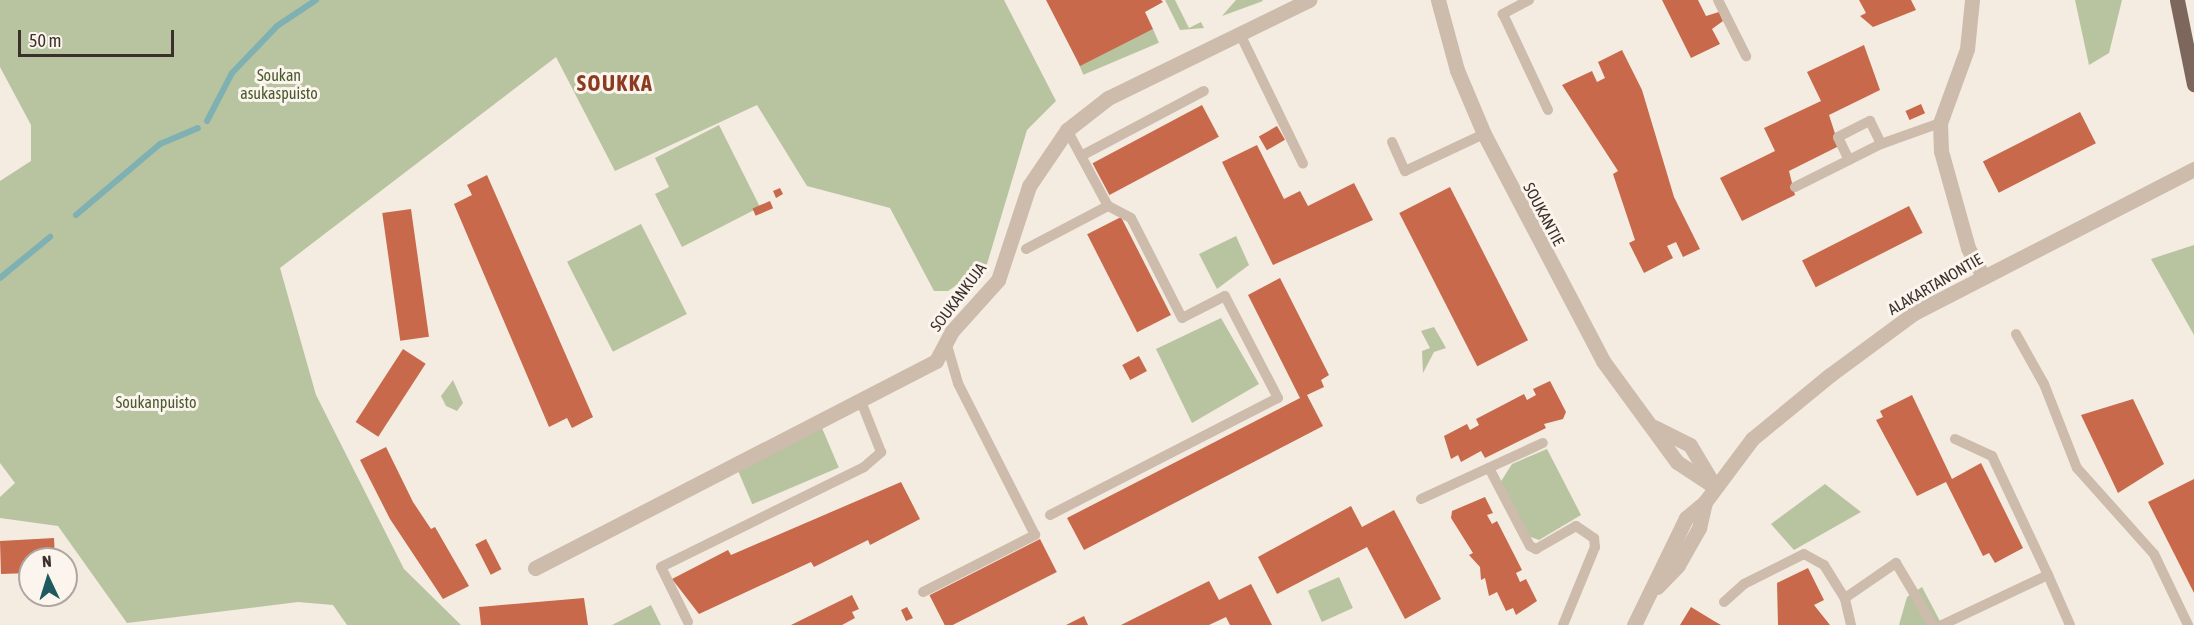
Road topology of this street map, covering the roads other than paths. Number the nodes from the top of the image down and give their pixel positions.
1 (1309, 0) edge
2 (1438, 0) edge
3 (1529, 0) edge
4 (1718, 0) edge
5 (1972, 0) edge
6 (2177, 0) edge
7 (1240, 34) junction
8 (1746, 56) dead end
9 (2194, 84) edge
10 (1204, 91) dead end
11 (1548, 110) dead end
12 (1940, 123) junction
13 (1067, 130) junction
14 (1484, 134) junction
15 (1392, 142) dead end
16 (1881, 144) junction
17 (1081, 156) junction
18 (1849, 160) junction
19 (1303, 164) dead end
20 (2194, 169) edge
21 (1795, 187) dead end
22 (1108, 206) junction
23 (1026, 249) dead end
24 (1983, 276) junction
25 (2016, 334) dead end
26 (946, 342) junction
27 (860, 399) junction
28 (1654, 427) junction
29 (1955, 439) dead end
30 (1544, 443) dead end
31 (1489, 468) junction
32 (1715, 487) junction
33 (1421, 499) dead end
34 (1050, 515) dead end
35 (535, 568) dead end
36 (2048, 575) junction
37 (923, 592) dead end
38 (1845, 598) junction
39 (1724, 603) dead end
40 (687, 622) dead end
41 (1563, 625) edge
42 (1634, 625) edge
43 (1851, 625) edge
44 (1933, 625) edge
45 (1942, 625) edge
46 (2070, 625) edge
47 (2188, 625) edge

1 - 7 street, SOUKANKUJA
2 - 14 street, SOUKANTIE
3 - 11 lane
4 - 8 lane
5 - 12 street
6 - 9 main road
7 - 13 street, SOUKANKUJA
7 - 19 lane
10 - 17 lane
12 - 16 lane
12 - 24 street
13 - 17 lane
13 - 26 street, SOUKANKUJA
14 - 15 lane
14 - 28 street, SOUKANTIE
16 - 18 lane
16 - 18 lane
17 - 22 lane
18 - 21 lane
20 - 24 street, ALAKARTANONTIE
22 - 23 lane
22 - 34 lane
24 - 32 street, ALAKARTANONTIE
25 - 47 lane
26 - 27 street, SOUKANKUJA
26 - 37 lane
27 - 35 street, SOUKANKUJA
27 - 40 lane
28 - 32 street, SOUKANTIE
28 - 32 street, SOUKANTIE
29 - 36 lane
30 - 31 lane
31 - 33 lane
31 - 41 lane
32 - 42 street, ALAKARTANONTIE
36 - 45 lane
36 - 46 lane
38 - 39 lane
38 - 43 lane
38 - 44 lane

